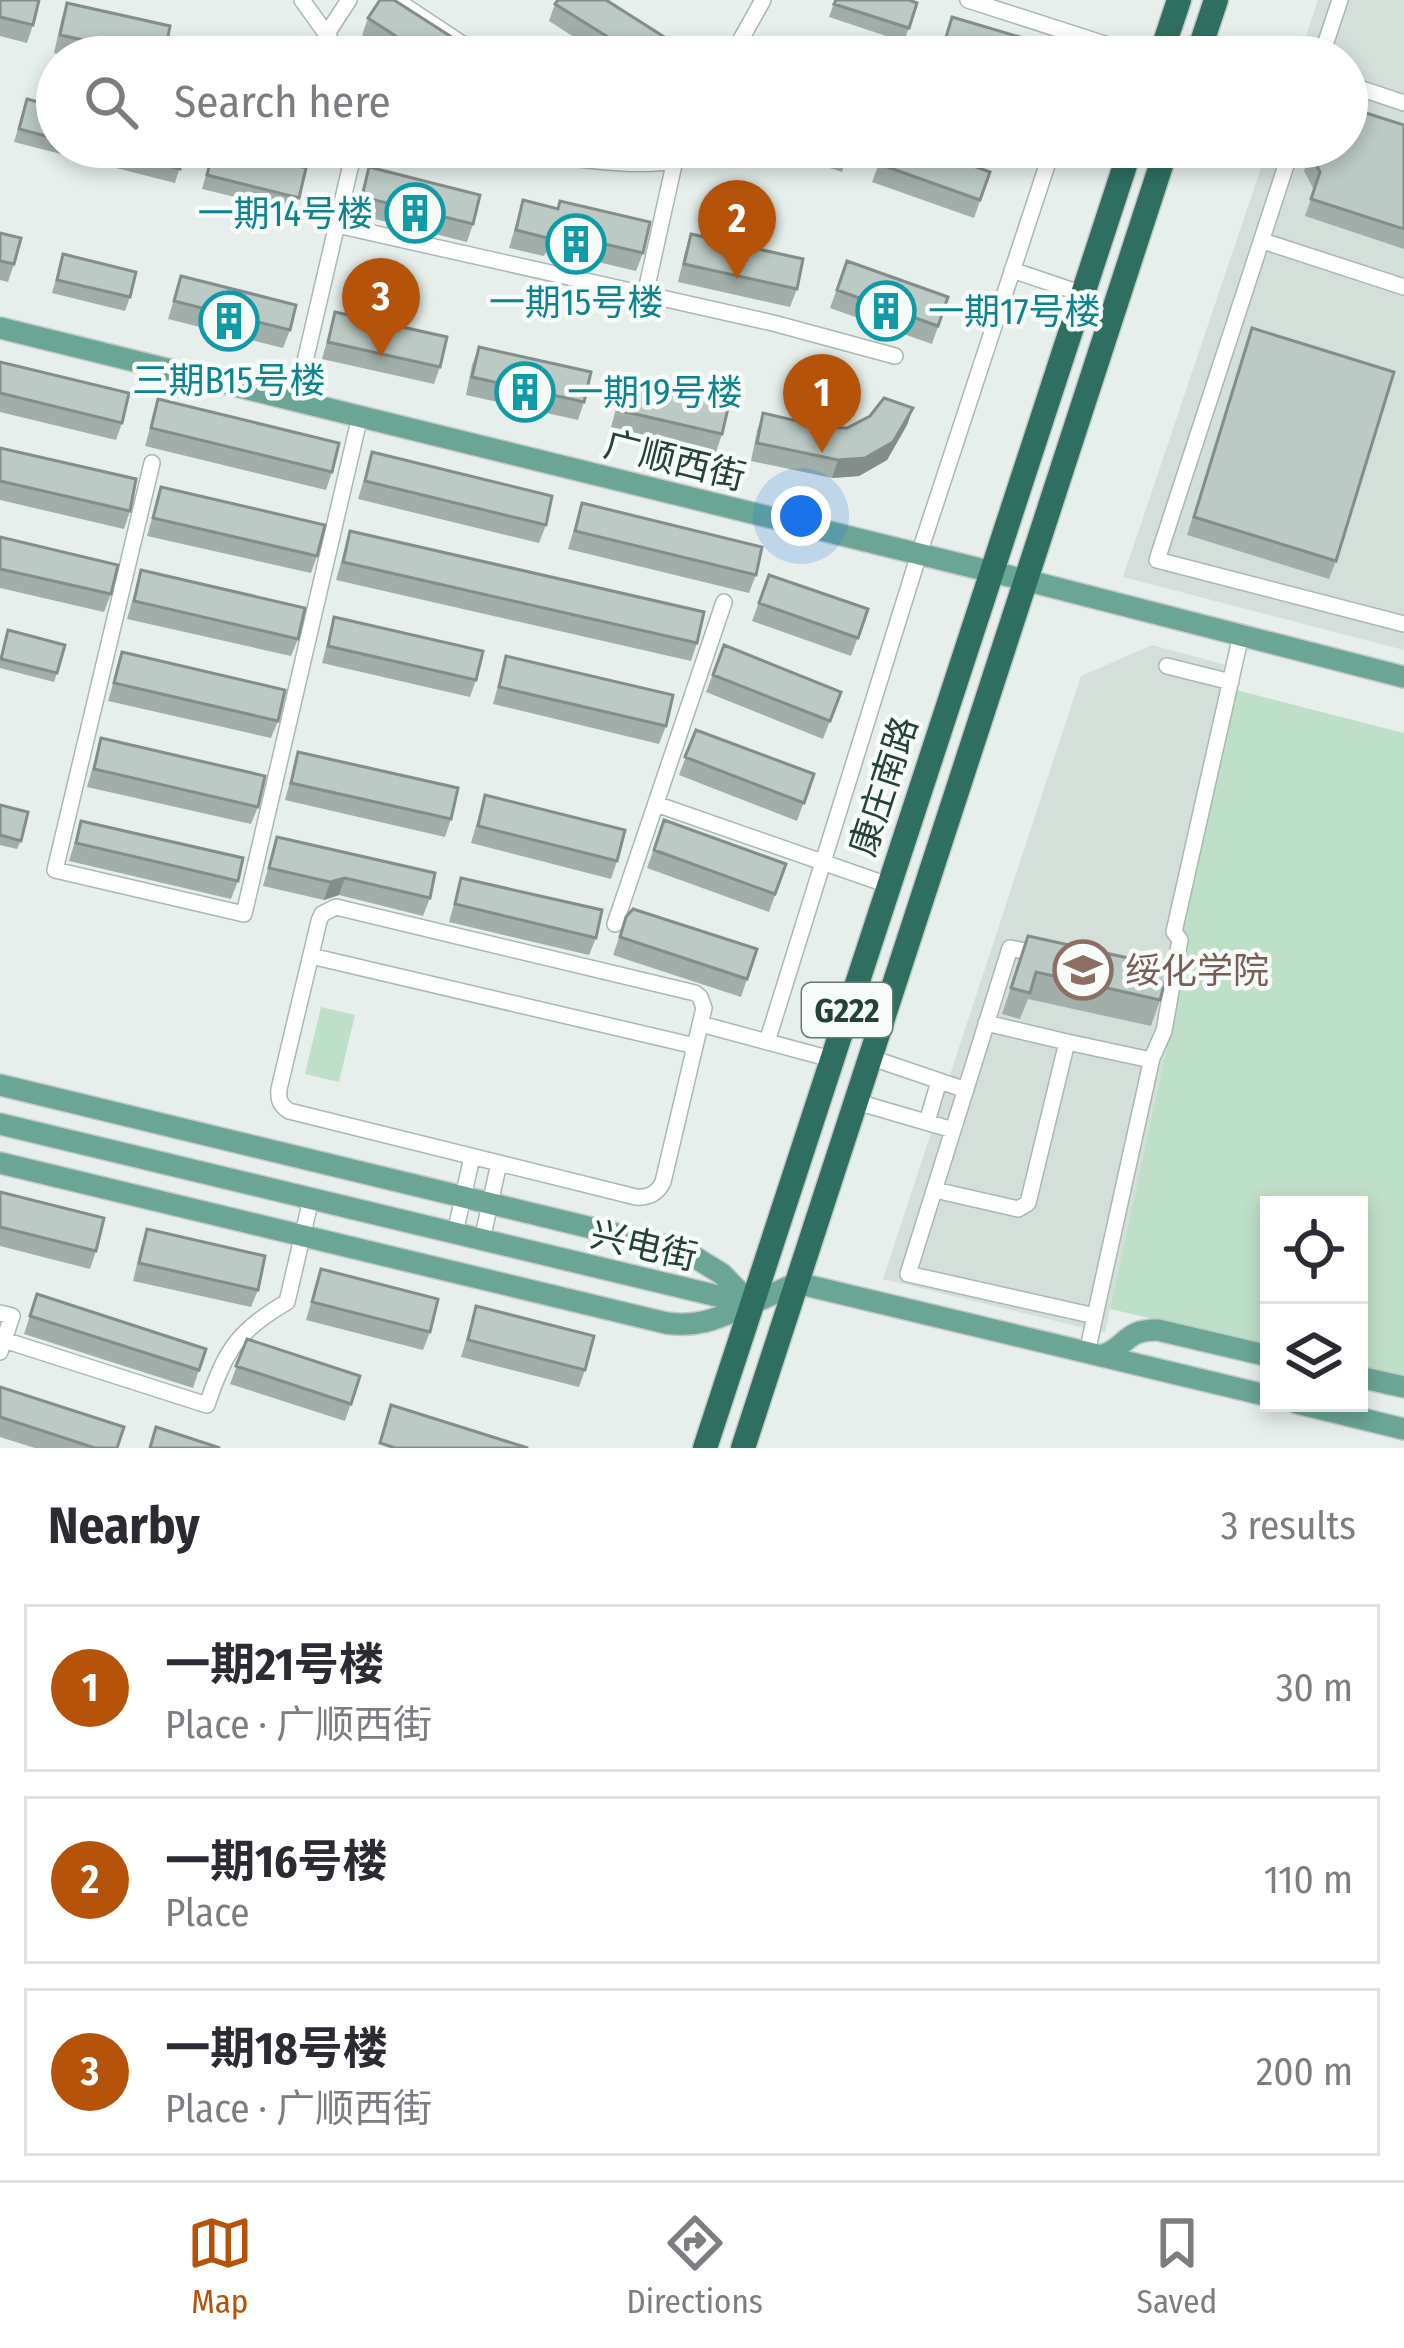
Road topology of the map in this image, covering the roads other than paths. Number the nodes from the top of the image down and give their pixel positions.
1 (302, 0) edge
2 (350, 0) edge
3 (396, 0) edge
4 (763, 0) edge
5 (968, 0) edge
6 (1177, 0) edge
7 (1216, 0) edge
8 (1340, 0) edge
9 (326, 35) joint
10 (450, 36) edge
11 (743, 36) edge
12 (1079, 36) edge
13 (1166, 36) edge
14 (1204, 36) edge
15 (1328, 36) edge
16 (1368, 91) edge
17 (1404, 103) edge
18 (351, 168) edge
19 (675, 168) edge
20 (1046, 168) edge
21 (1124, 168) edge
22 (1160, 168) edge
23 (1286, 168) edge
24 (337, 225) junction
25 (1263, 241) junction
26 (1012, 270) junction
27 (1404, 287) edge
28 (1082, 294) junction
29 (645, 295) junction
30 (0, 328) edge
31 (895, 356) dead end
32 (296, 400) junction
33 (360, 416) junction
34 (152, 463) dead end
35 (919, 554) junction
36 (991, 572) junction
37 (1025, 580) junction
38 (724, 602) dead end
39 (1404, 624) edge
40 (1241, 635) junction
41 (1167, 667) dead end
42 (1404, 677) edge
43 (1231, 682) junction
44 (656, 804) junction
45 (823, 862) junction
46 (888, 885) junction
47 (615, 924) dead end
48 (311, 956) junction
49 (1056, 958) edge
50 (1150, 979) edge
51 (1174, 984) junction
52 (986, 1023) junction
53 (700, 1024) junction
54 (766, 1042) junction
55 (1067, 1042) junction
56 (695, 1046) junction
57 (872, 1058) junction
58 (831, 1059) junction
59 (1151, 1060) junction
60 (939, 1081) junction
61 (0, 1085) edge
62 (966, 1090) junction
63 (857, 1102) junction
64 (927, 1122) junction
65 (0, 1124) edge
66 (953, 1130) junction
67 (472, 1156) junction
68 (0, 1163) edge
69 (499, 1163) junction
70 (935, 1190) junction
71 (463, 1197) junction
72 (311, 1199) junction
73 (490, 1204) junction
74 (455, 1233) junction
75 (302, 1236) junction
76 (482, 1240) junction
77 (797, 1283) junction
78 (751, 1304) junction
79 (0, 1312) edge
80 (1096, 1316) junction
81 (2, 1346) edge
82 (1094, 1354) junction
83 (1260, 1354) edge
84 (1368, 1379) edge
85 (1404, 1388) edge
86 (1260, 1394) edge
87 (1334, 1412) edge
88 (1404, 1429) edge
89 (705, 1448) edge
90 (743, 1448) edge

1 - 9 street
2 - 9 street
3 - 10 street
4 - 11 street
5 - 12 street
6 - 13 highway
7 - 14 highway
8 - 15 street
16 - 17 street
18 - 24 street
19 - 29 street
20 - 26 street
21 - 28 highway, 康庄南路 / G222
22 - 37 highway, 康庄南路 / G222
23 - 25 street
24 - 29 street
24 - 32 street
25 - 27 street
25 - 39 street
26 - 28 street
26 - 35 street
28 - 36 highway, 康庄南路 / G222
29 - 31 street
30 - 32 main road, 广顺西街
32 - 33 main road, 广顺西街
33 - 34 street
33 - 35 main road, 广顺西街
35 - 36 main road, 广顺西街
35 - 45 street
36 - 37 main road, 广顺西街
36 - 46 highway, 康庄南路 / G222
37 - 40 main road, 广顺西街
37 - 57 highway, 康庄南路 / G222
38 - 44 street
40 - 42 main road, 广顺西街
40 - 43 street
41 - 43 street
43 - 51 street
44 - 45 street
44 - 47 street
45 - 46 street
45 - 54 street
46 - 58 highway, 康庄南路 / G222
48 - 53 street
48 - 56 street
48 - 67 street
49 - 52 street
50 - 51 street
51 - 59 street
52 - 55 street
52 - 62 street
53 - 54 street
53 - 56 street
54 - 58 street
55 - 59 street
55 - 70 street
56 - 69 street
57 - 60 street
57 - 63 highway, 康庄南路 / G222
58 - 78 highway, 康庄南路 / G222
59 - 80 street
60 - 62 street
60 - 64 street
61 - 71 main road
62 - 66 street
63 - 64 street
63 - 77 highway, 康庄南路 / G222
64 - 66 street
65 - 72 main road, 兴电街
66 - 70 street
67 - 69 street
67 - 71 street
68 - 75 main road
69 - 73 street
70 - 80 street
71 - 73 main road
71 - 74 street
72 - 74 main road, 兴电街
72 - 75 street
73 - 76 street
73 - 78 main road
74 - 76 main road, 兴电街
75 - 78 main road
75 - 81 street
76 - 78 main road, 兴电街
77 - 78 main road
77 - 82 main road
77 - 90 highway, 康庄南路 / G222
78 - 89 highway, 康庄南路 / G222
79 - 81 street
80 - 82 street
82 - 83 main road
82 - 86 main road
84 - 85 main road
87 - 88 main road

